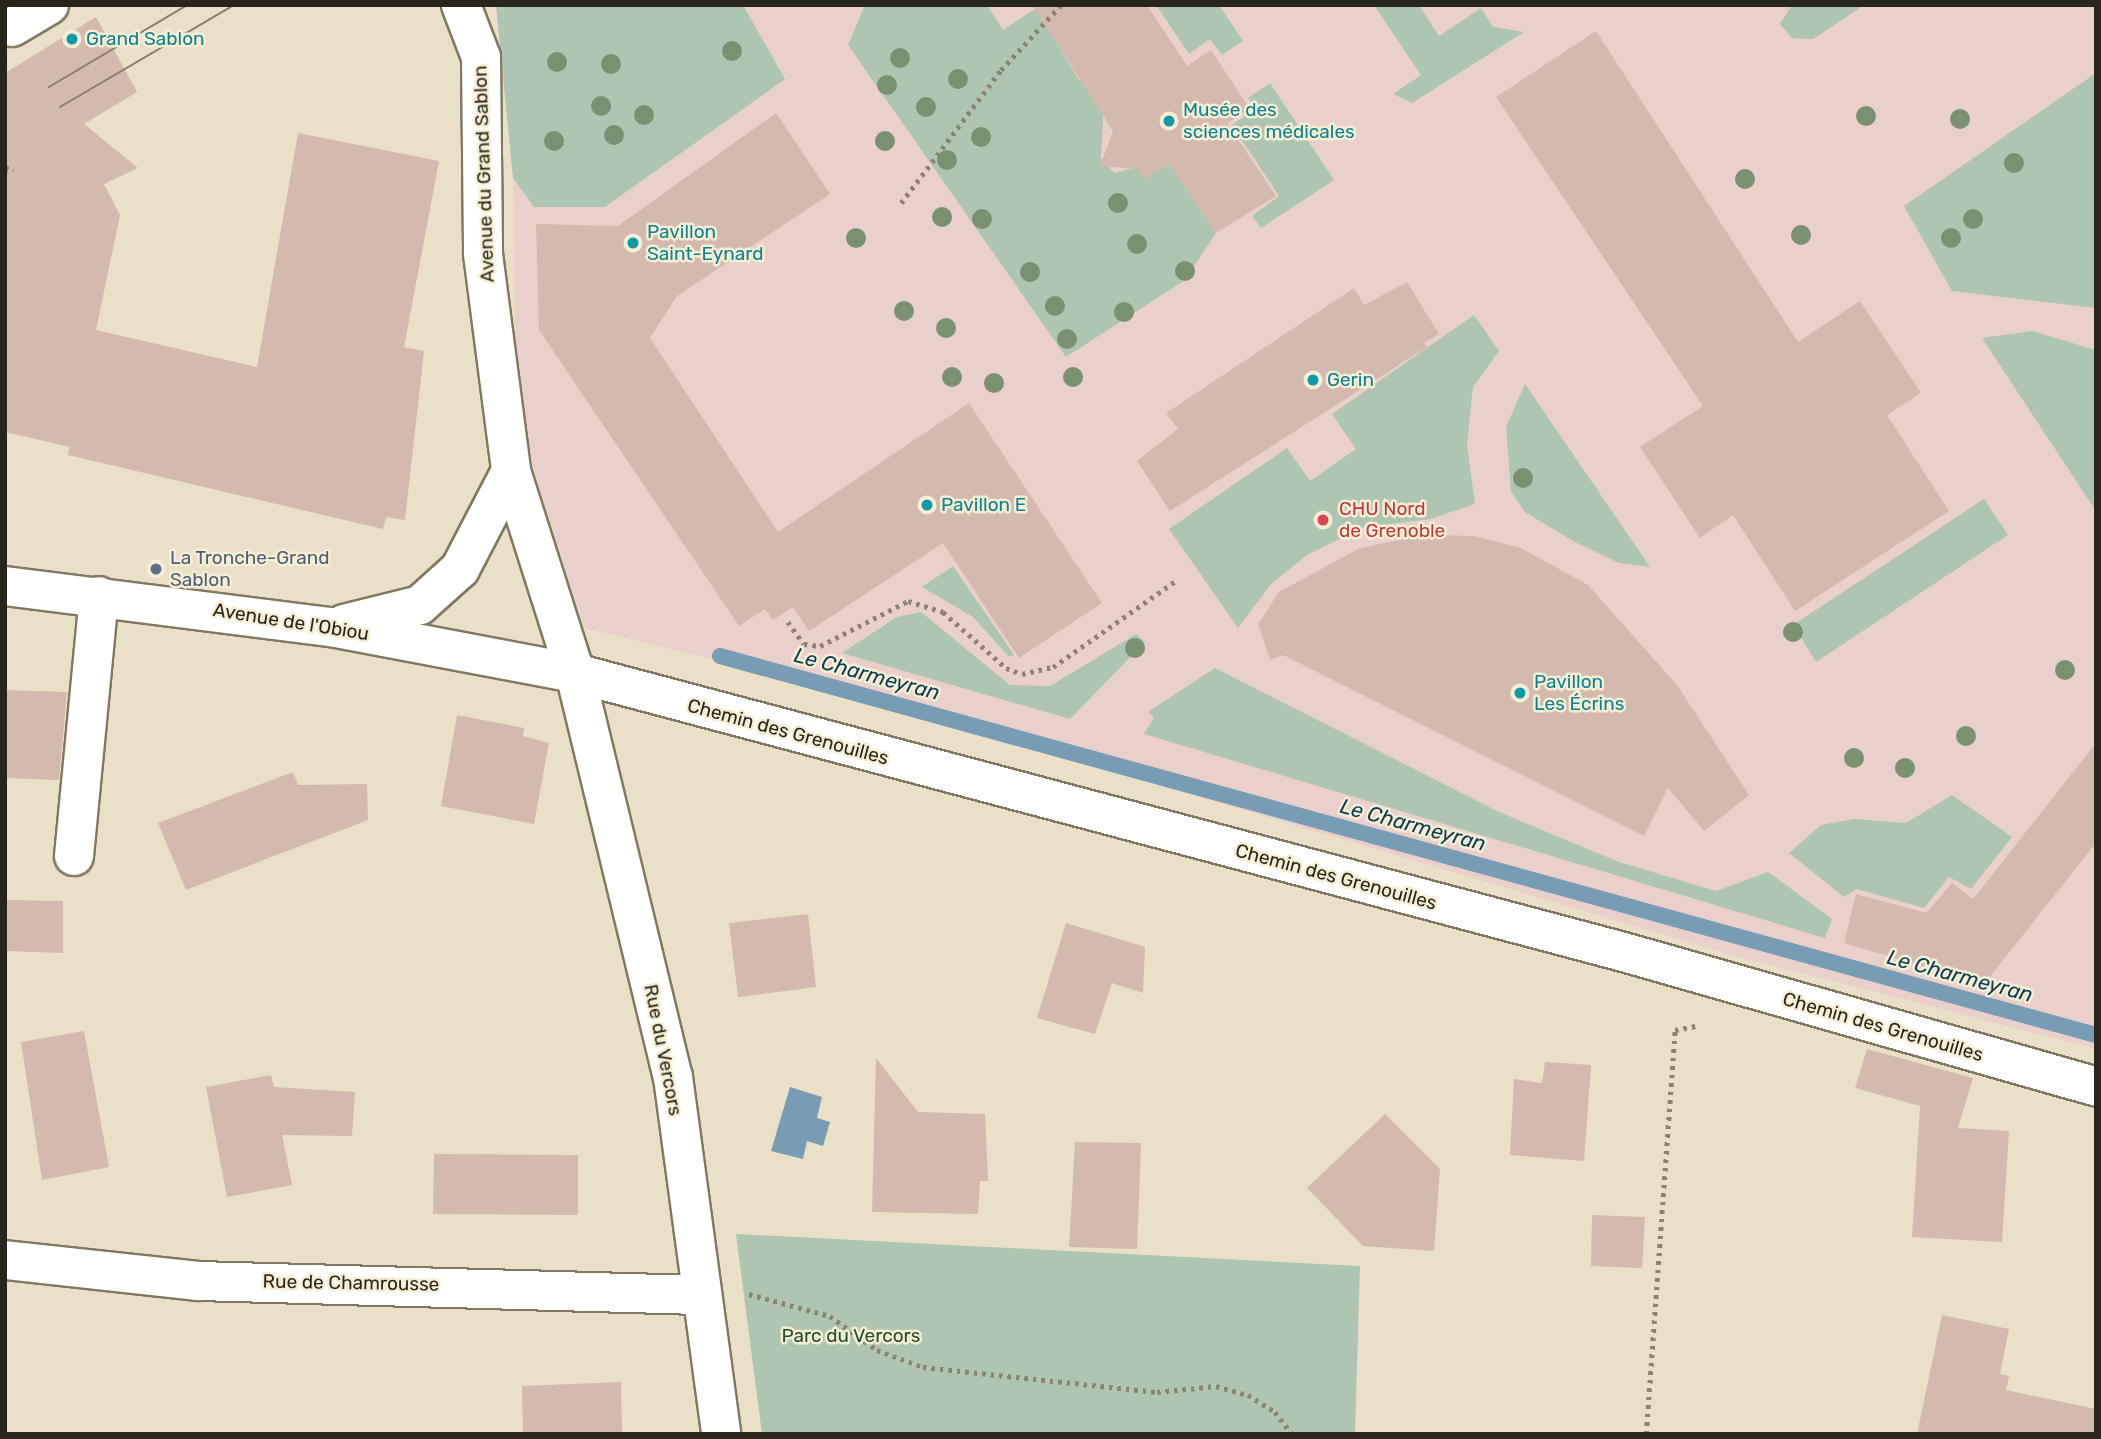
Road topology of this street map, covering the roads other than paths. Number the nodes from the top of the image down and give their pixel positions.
1 (49, 5) edge
2 (461, 5) edge
3 (12, 27) dead end
4 (511, 471) junction
5 (5, 586) edge
6 (99, 596) junction
7 (331, 627) junction
8 (575, 673) junction
9 (74, 856) dead end
10 (2096, 1087) edge
11 (5, 1260) edge
12 (700, 1302) junction
13 (721, 1434) edge

1 - 3 street
2 - 4 street, Avenue du Grand Sablon
4 - 7 street
4 - 8 street, Avenue du Grand Sablon
5 - 6 street, Avenue de l'Obiou
6 - 7 street, Avenue de l'Obiou
6 - 9 street
7 - 8 street, Avenue de l'Obiou
8 - 10 street, Chemin des Grenouilles
8 - 12 street, Rue du Vercors
11 - 12 street, Rue de Chamrousse
12 - 13 street, Rue du Vercors

